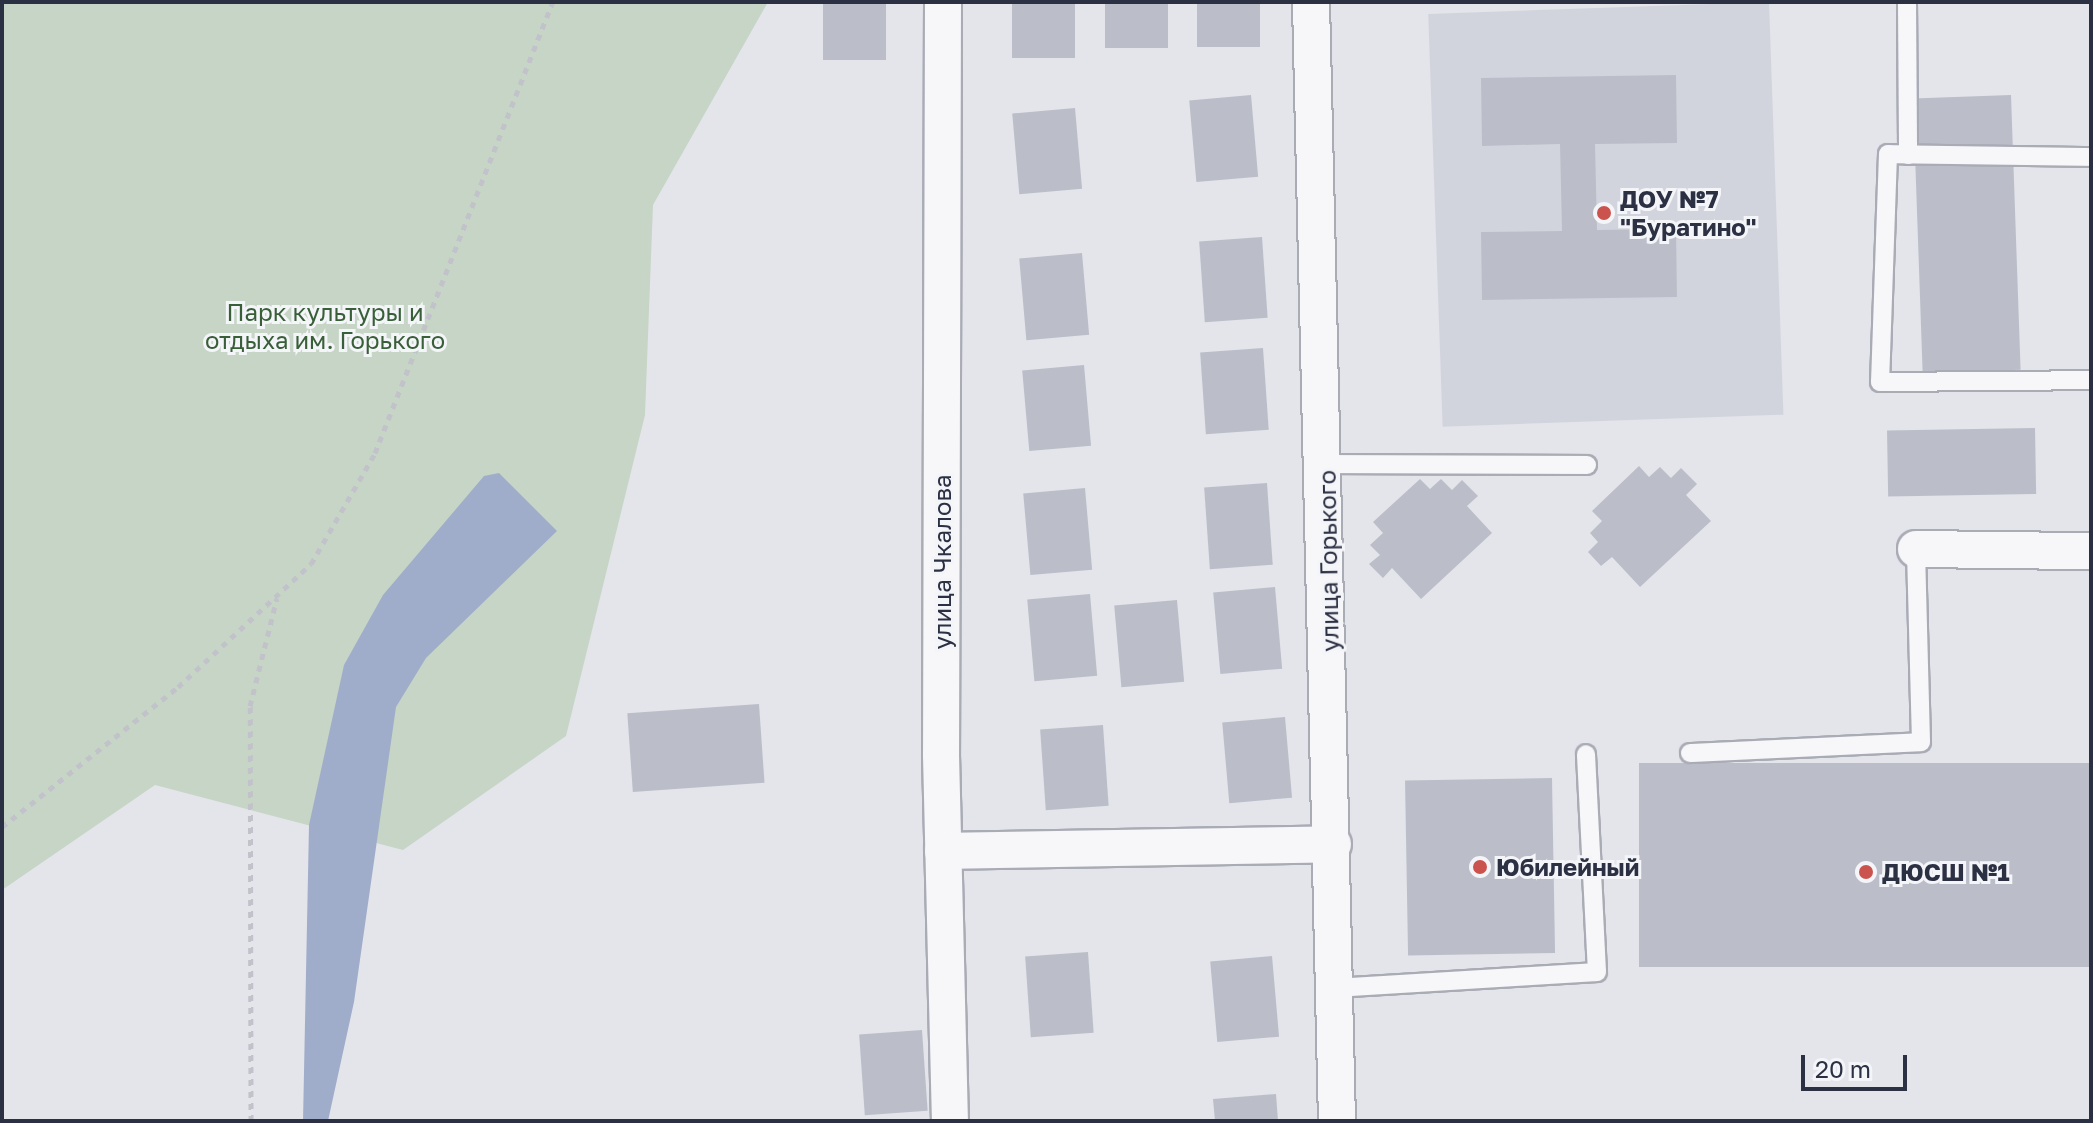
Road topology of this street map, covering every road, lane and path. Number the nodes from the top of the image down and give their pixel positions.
1 (553, 2) edge
2 (943, 2) edge
3 (1311, 2) edge
4 (1907, 2) edge
5 (1908, 155) junction
6 (2091, 157) edge
7 (2091, 380) edge
8 (1326, 464) junction
9 (1587, 465) dead end
10 (1916, 549) joint
11 (2091, 551) edge
12 (277, 597) junction
13 (1690, 753) dead end
14 (1586, 754) dead end
15 (2, 827) edge
16 (1333, 844) junction
17 (943, 851) junction
18 (1335, 988) junction
19 (251, 1121) edge
20 (950, 1121) edge
21 (1337, 1121) edge

1 - 12 path
2 - 17 street, улица Чкалова
3 - 8 street, улица Горького
4 - 5 lane
5 - 6 lane
5 - 7 lane
8 - 9 lane
8 - 16 street, улица Горького
10 - 11 street
10 - 13 lane
12 - 15 path
12 - 19 path
14 - 18 lane
16 - 17 street
16 - 18 street, улица Горького
17 - 20 street, улица Чкалова
18 - 21 street, улица Горького

